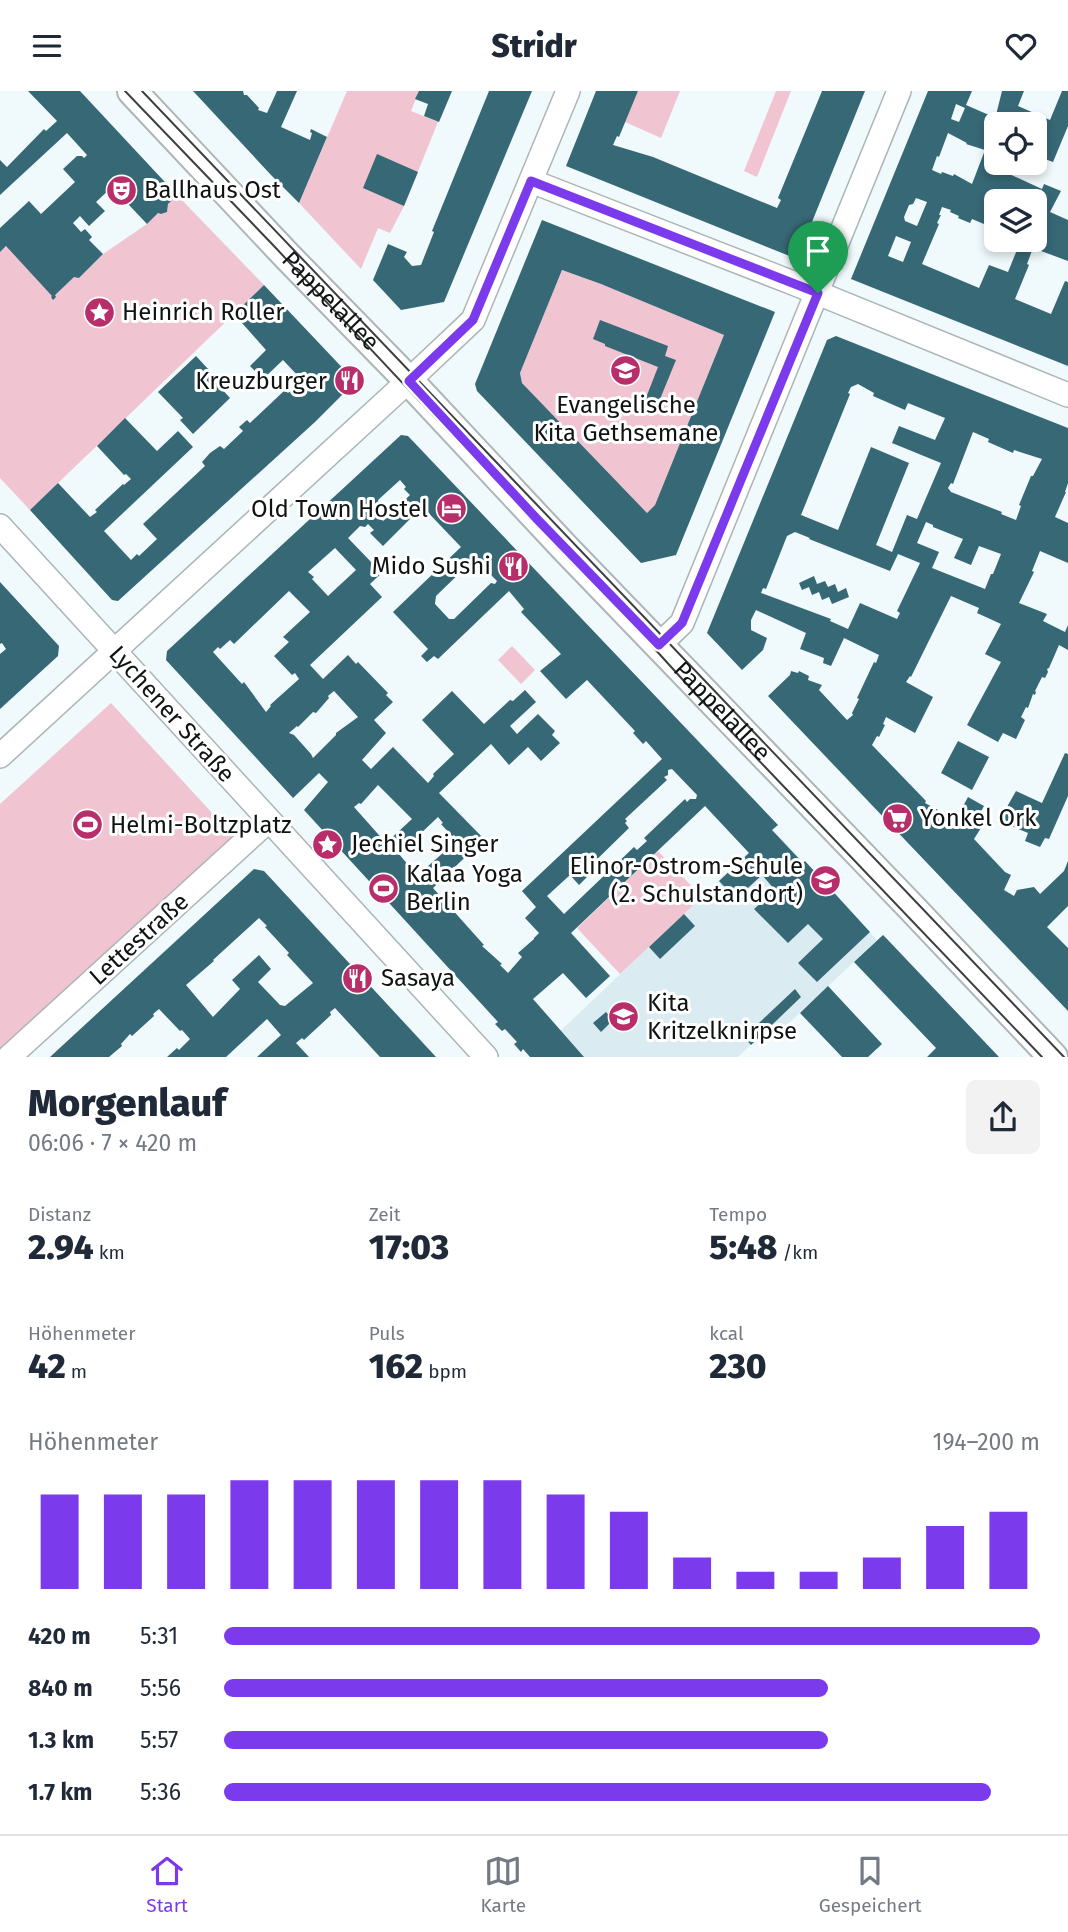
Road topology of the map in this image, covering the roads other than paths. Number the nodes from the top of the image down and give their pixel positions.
1 (132, 91) edge
2 (568, 91) edge
3 (900, 91) edge
4 (531, 181) junction
5 (818, 293) junction
6 (409, 381) junction
7 (1068, 395) edge
8 (0, 526) edge
9 (659, 645) junction
10 (114, 650) junction
11 (0, 756) edge
12 (269, 820) junction
13 (9, 1057) edge
14 (486, 1057) edge
15 (1053, 1057) edge

1 - 6 street, Pappelallee
2 - 4 street
3 - 5 street
4 - 5 street
4 - 6 street
5 - 7 street
5 - 9 street
6 - 9 street, Pappelallee
6 - 10 street
8 - 10 street, Lychener Straße
9 - 15 street, Pappelallee
10 - 11 street
10 - 12 street, Lychener Straße
12 - 13 street, Lettestraße
12 - 14 street, Lychener Straße

